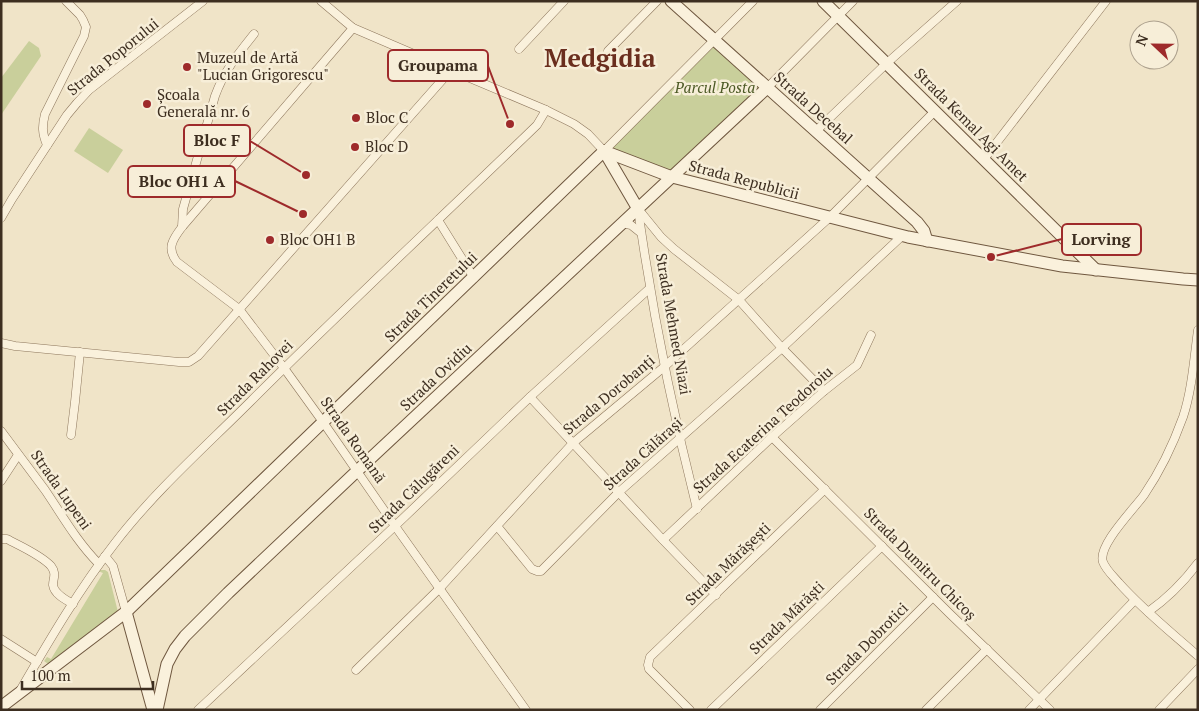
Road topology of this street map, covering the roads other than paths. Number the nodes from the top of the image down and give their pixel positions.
1 (66, 1) edge
2 (203, 1) edge
3 (321, 1) edge
4 (564, 1) edge
5 (657, 1) edge
6 (671, 1) edge
7 (753, 1) edge
8 (824, 1) edge
9 (853, 1) edge
10 (957, 1) edge
11 (1106, 1) edge
12 (838, 16) junction
13 (353, 28) junction
14 (254, 34) dead end
15 (714, 39) junction
16 (519, 49) dead end
17 (608, 51) dead end
18 (887, 63) junction
19 (451, 70) junction
20 (768, 87) junction
21 (546, 110) junction
22 (935, 111) junction
23 (816, 131) junction
24 (47, 145) junction
25 (604, 151) junction
26 (984, 159) junction
27 (672, 177) junction
28 (868, 178) junction
29 (638, 209) junction
30 (1, 218) edge
31 (829, 218) junction
32 (438, 220) junction
33 (622, 223) junction
34 (182, 227) junction
35 (641, 233) junction
36 (902, 236) junction
37 (928, 241) junction
38 (1096, 270) junction
39 (474, 278) junction
40 (1198, 280) edge
41 (650, 288) junction
42 (739, 300) junction
43 (239, 309) junction
44 (1198, 330) edge
45 (871, 335) dead end
46 (1, 343) edge
47 (782, 348) junction
48 (80, 352) junction
49 (664, 367) junction
50 (284, 368) junction
51 (1195, 371) edge
52 (824, 391) junction
53 (530, 397) junction
54 (323, 422) junction
55 (1, 431) edge
56 (70, 435) dead end
57 (772, 437) junction
58 (679, 440) junction
59 (574, 443) junction
60 (18, 455) junction
61 (358, 471) junction
62 (1, 481) edge
63 (825, 490) junction
64 (619, 492) junction
65 (696, 509) junction
66 (395, 526) junction
67 (497, 526) junction
68 (1, 539) edge
69 (663, 540) junction
70 (882, 546) junction
71 (105, 556) junction
72 (1198, 563) edge
73 (99, 564) junction
74 (440, 588) junction
75 (716, 595) junction
76 (933, 597) junction
77 (1134, 601) junction
78 (72, 604) junction
79 (126, 612) junction
80 (1148, 612) junction
81 (1, 638) edge
82 (987, 649) junction
83 (1198, 656) edge
84 (37, 662) junction
85 (356, 670) dead end
86 (1198, 670) edge
87 (18, 695) junction
88 (1039, 699) junction
89 (1, 707) edge
90 (155, 710) edge
91 (198, 710) edge
92 (526, 710) edge
93 (690, 710) edge
94 (711, 710) edge
95 (820, 710) edge
96 (926, 710) edge
97 (1029, 710) edge
98 (1050, 710) edge
99 (1159, 710) edge

1 - 24 street
2 - 24 street, Strada Poporului
3 - 13 street, Strada Republicii
4 - 16 street
5 - 17 street
6 - 15 main road, Strada Decebal
7 - 15 street, Strada Tineretului
8 - 12 main road, Strada Kemal Agi Amet
9 - 12 street
10 - 18 street
11 - 26 street
12 - 18 main road, Strada Kemal Agi Amet
12 - 20 street
13 - 19 street, Strada Republicii
13 - 34 street
14 - 34 street
15 - 20 main road, Strada Decebal
15 - 25 street, Strada Tineretului
18 - 22 main road, Strada Kemal Agi Amet
18 - 23 street
19 - 21 street, Strada Republicii
19 - 43 street
20 - 23 main road, Strada Decebal
20 - 27 main road, Strada Ovidiu
21 - 25 street, Strada Republicii
21 - 32 street, Strada Rahovei
22 - 26 main road, Strada Kemal Agi Amet
22 - 28 street, Strada Dorobanți
23 - 28 main road, Strada Decebal
24 - 30 street, Strada Poporului
25 - 27 main road, Strada Republicii
25 - 29 main road, Strada Mehmed Niazi
25 - 39 main road, Strada Tineretului
26 - 38 main road, Strada Kemal Agi Amet
27 - 29 main road, Strada Ovidiu
27 - 31 main road, Strada Republicii
28 - 31 street, Strada Dorobanți
28 - 37 main road, Strada Decebal
29 - 33 main road, Strada Ovidiu
29 - 35 street, Strada Mehmed Niazi
29 - 42 street
31 - 36 main road, Strada Republicii
31 - 42 street, Strada Dorobanți
32 - 39 street
32 - 50 street, Strada Rahovei
33 - 35 street
33 - 61 main road, Strada Ovidiu
34 - 43 street, Strada Romană
35 - 41 street, Strada Mehmed Niazi
36 - 37 main road, Strada Republicii
36 - 47 street, Strada Călărași
37 - 38 main road, Strada Republicii
38 - 40 main road, Strada Republicii
39 - 54 main road, Strada Tineretului
41 - 49 street, Strada Mehmed Niazi
41 - 53 street, Strada Călugăreni
42 - 47 street
42 - 49 street, Strada Dorobanți
43 - 48 street
43 - 50 street, Strada Romană
44 - 51 street
45 - 52 street, Strada Ecaterina Teodoroiu
46 - 48 street
47 - 52 street
47 - 58 street, Strada Călărași
48 - 56 street
49 - 58 street, Strada Mehmed Niazi
49 - 59 street, Strada Dorobanți
50 - 54 street, Strada Romană
50 - 71 street, Strada Rahovei
51 - 77 street
52 - 57 street, Strada Ecaterina Teodoroiu
53 - 59 street
53 - 66 street, Strada Călugăreni
54 - 61 street, Strada Romană
54 - 79 main road, Strada Tineretului
55 - 60 street, Strada Lupeni
57 - 63 street, Strada Dumitru Chicoș
57 - 65 street, Strada Ecaterina Teodoroiu
58 - 64 street, Strada Călărași
58 - 65 street, Strada Mehmed Niazi
59 - 64 street
59 - 67 street, Strada Dorobanți
60 - 62 street
60 - 73 street, Strada Lupeni
61 - 66 street, Strada Romană
61 - 90 main road, Strada Ovidiu
63 - 70 street, Strada Dumitru Chicoș
63 - 75 street, Strada Mărășești
64 - 67 street, Strada Călărași
64 - 69 street
65 - 69 street, Strada Ecaterina Teodoroiu
66 - 74 street, Strada Romană
66 - 91 street, Strada Călugăreni
67 - 74 street, Strada Dorobanți
68 - 78 street
69 - 75 street
70 - 76 street, Strada Dumitru Chicoș
70 - 94 street, Strada Mărăști
71 - 73 street, Strada Rahovei
71 - 79 street
72 - 80 street
73 - 78 street, Strada Rahovei
74 - 85 street, Strada Dorobanți
74 - 92 street, Strada Romană
75 - 93 street, Strada Mărășești
76 - 82 street, Strada Dumitru Chicoș
76 - 95 street, Strada Dobrotici
77 - 80 street
77 - 88 street
78 - 84 street, Strada Rahovei
79 - 87 main road, Strada Tineretului
79 - 90 main road
80 - 83 street
81 - 84 street
82 - 88 street, Strada Dumitru Chicoș
82 - 96 street
84 - 87 street, Strada Rahovei
86 - 99 street
87 - 89 main road, Strada Tineretului
88 - 97 street
88 - 98 street, Strada Dumitru Chicoș

